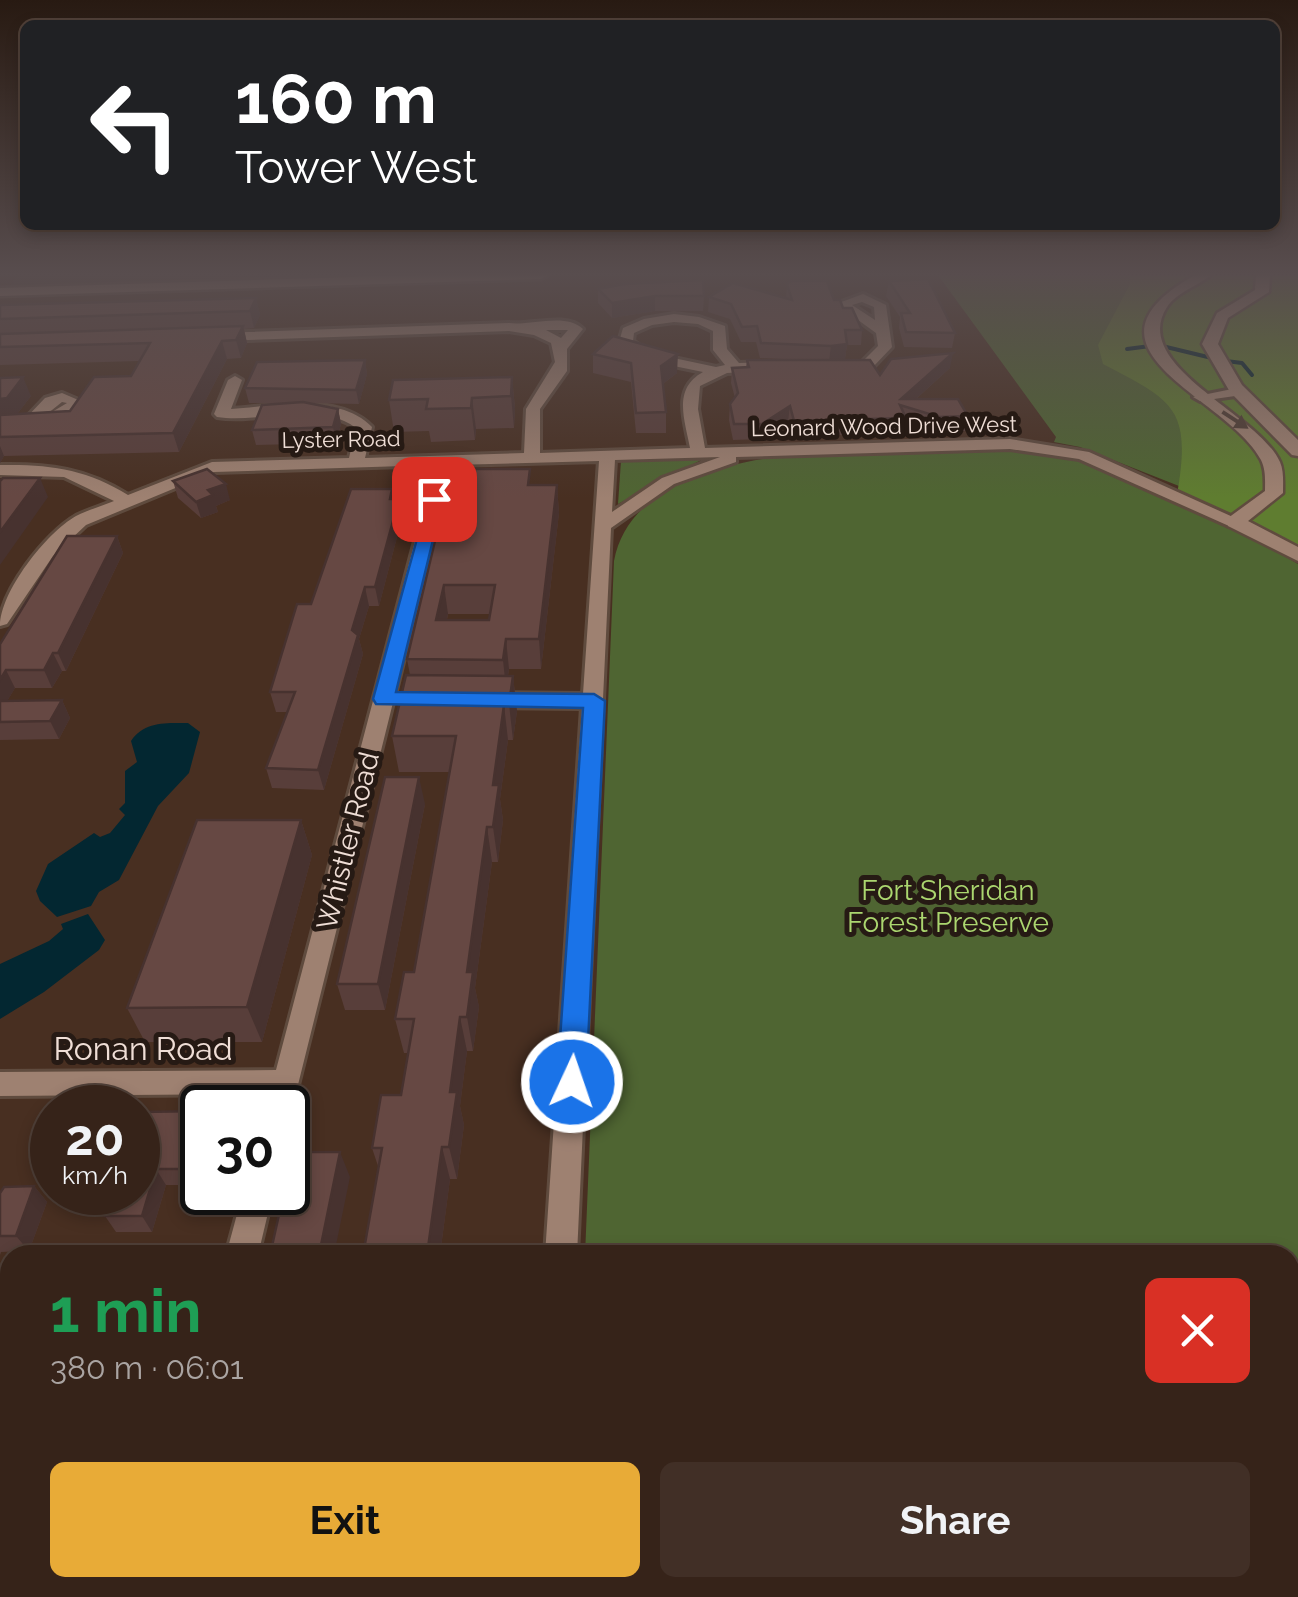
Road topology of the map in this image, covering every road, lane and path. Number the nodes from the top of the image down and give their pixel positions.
1 (561, 350) edge
2 (636, 350) edge
3 (720, 350) edge
4 (884, 350) edge
5 (1158, 350) edge
6 (1211, 350) edge
7 (787, 366) edge
8 (736, 367) junction
9 (825, 369) edge
10 (716, 372) junction
11 (235, 380) dead end
12 (1237, 392) junction
13 (1200, 396) junction
14 (30, 422) edge
15 (0, 427) edge
16 (1298, 450) edge
17 (756, 451) junction
18 (698, 452) junction
19 (607, 455) junction
20 (532, 457) junction
21 (445, 459) junction
22 (356, 461) junction
23 (0, 470) edge
24 (124, 500) junction
25 (1235, 522) junction
26 (606, 524) junction
27 (1293, 545) edge
28 (0, 586) edge
29 (23, 586) junction
30 (0, 620) edge
31 (462, 700) edge
32 (594, 701) junction
33 (6, 1084) edge
34 (286, 1085) edge
35 (180, 1091) edge
36 (252, 1215) edge
37 (245, 1245) edge
38 (562, 1245) edge

1 - 20 street
2 - 10 street
3 - 8 street
4 - 9 street
5 - 13 street
6 - 12 street
7 - 8 street
8 - 10 street
10 - 18 street
11 - 22 street
12 - 13 street
12 - 16 street
13 -> 25 street
14 - 15 street
17 - 18 street, Leonard Wood Drive West
17 - 25 street, Leonard Wood Drive West
17 - 26 street
18 - 19 street, Lyster Road
19 - 20 street, Lyster Road
19 - 26 street
20 - 21 street, Lyster Road
21 - 22 street, Lyster Road
21 - 34 street, Whistler Road
22 - 24 street, Lyster Road
23 - 24 street
24 - 29 street
25 - 27 street
26 - 32 street
28 - 29 street
29 - 30 street
31 - 32 street
32 - 38 street
33 - 35 street, Ronan Road
36 - 37 street

